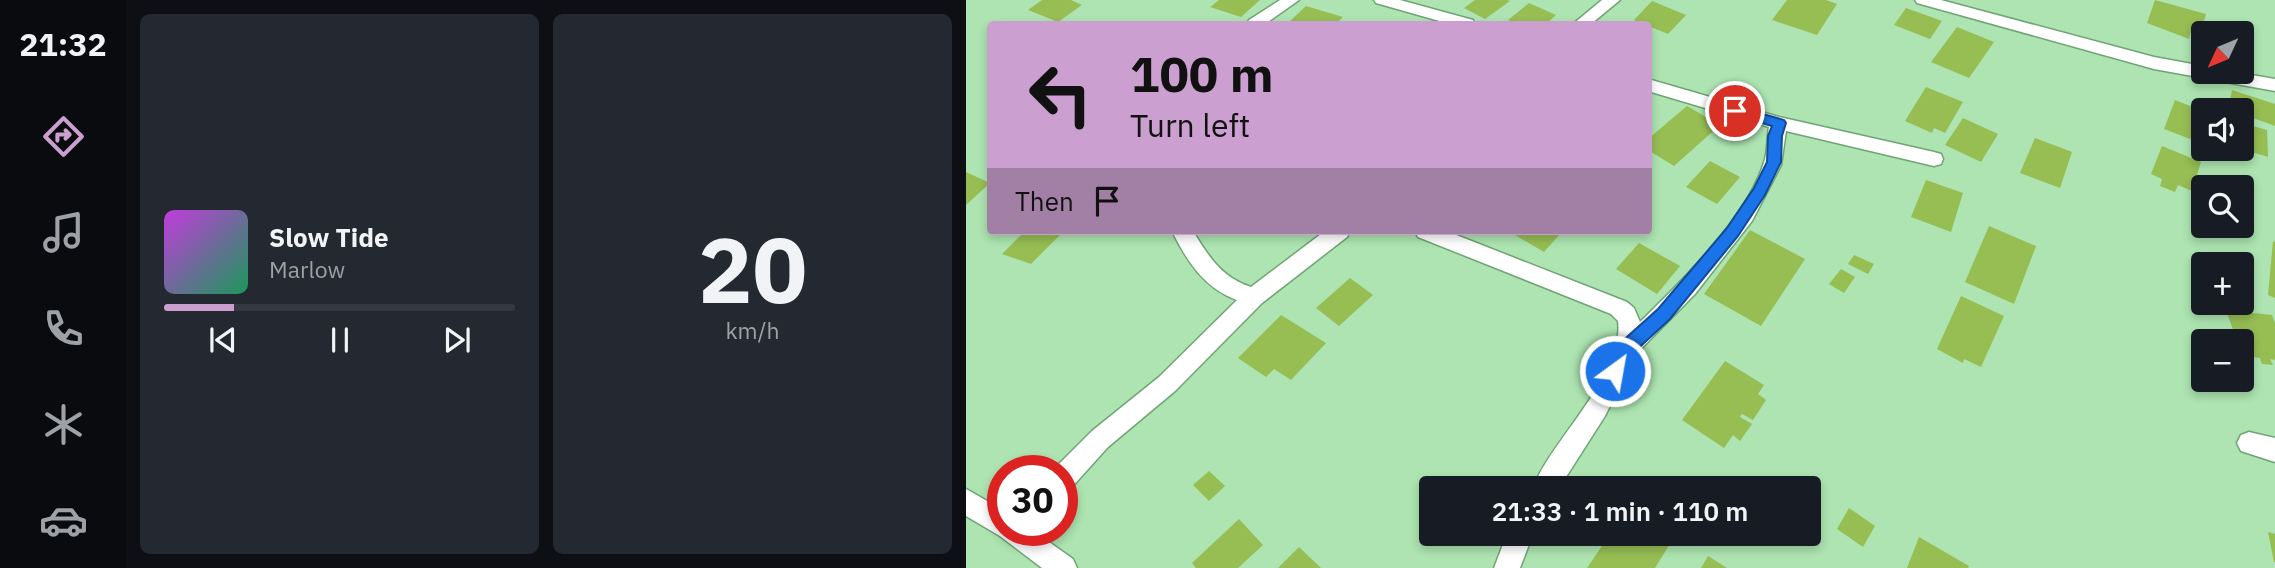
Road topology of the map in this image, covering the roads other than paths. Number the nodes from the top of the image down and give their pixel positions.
1 (1291, 0) edge
2 (1382, 0) edge
3 (1612, 0) edge
4 (1923, 0) edge
5 (1260, 21) edge
6 (1456, 21) edge
7 (1585, 21) edge
8 (2275, 85) edge
9 (1652, 86) edge
10 (1779, 123) junction
11 (1934, 159) dead end
12 (1185, 235) edge
13 (1335, 235) edge
14 (1435, 235) edge
15 (1254, 297) junction
16 (1625, 349) junction
17 (2249, 443) dead end
18 (2275, 450) edge
19 (1078, 462) edge
20 (1553, 476) edge
21 (966, 502) edge
22 (987, 515) edge
23 (1033, 546) edge
24 (1515, 546) edge
25 (1064, 568) edge
26 (1507, 568) edge

1 - 5 street
2 - 6 street
3 - 7 street
4 - 8 street
9 - 10 street
10 - 11 street
10 - 16 street
12 - 15 street
13 - 15 street
14 - 16 street
15 - 19 street
16 - 20 street
17 - 18 street
21 - 22 street
23 - 25 street
24 - 26 street

